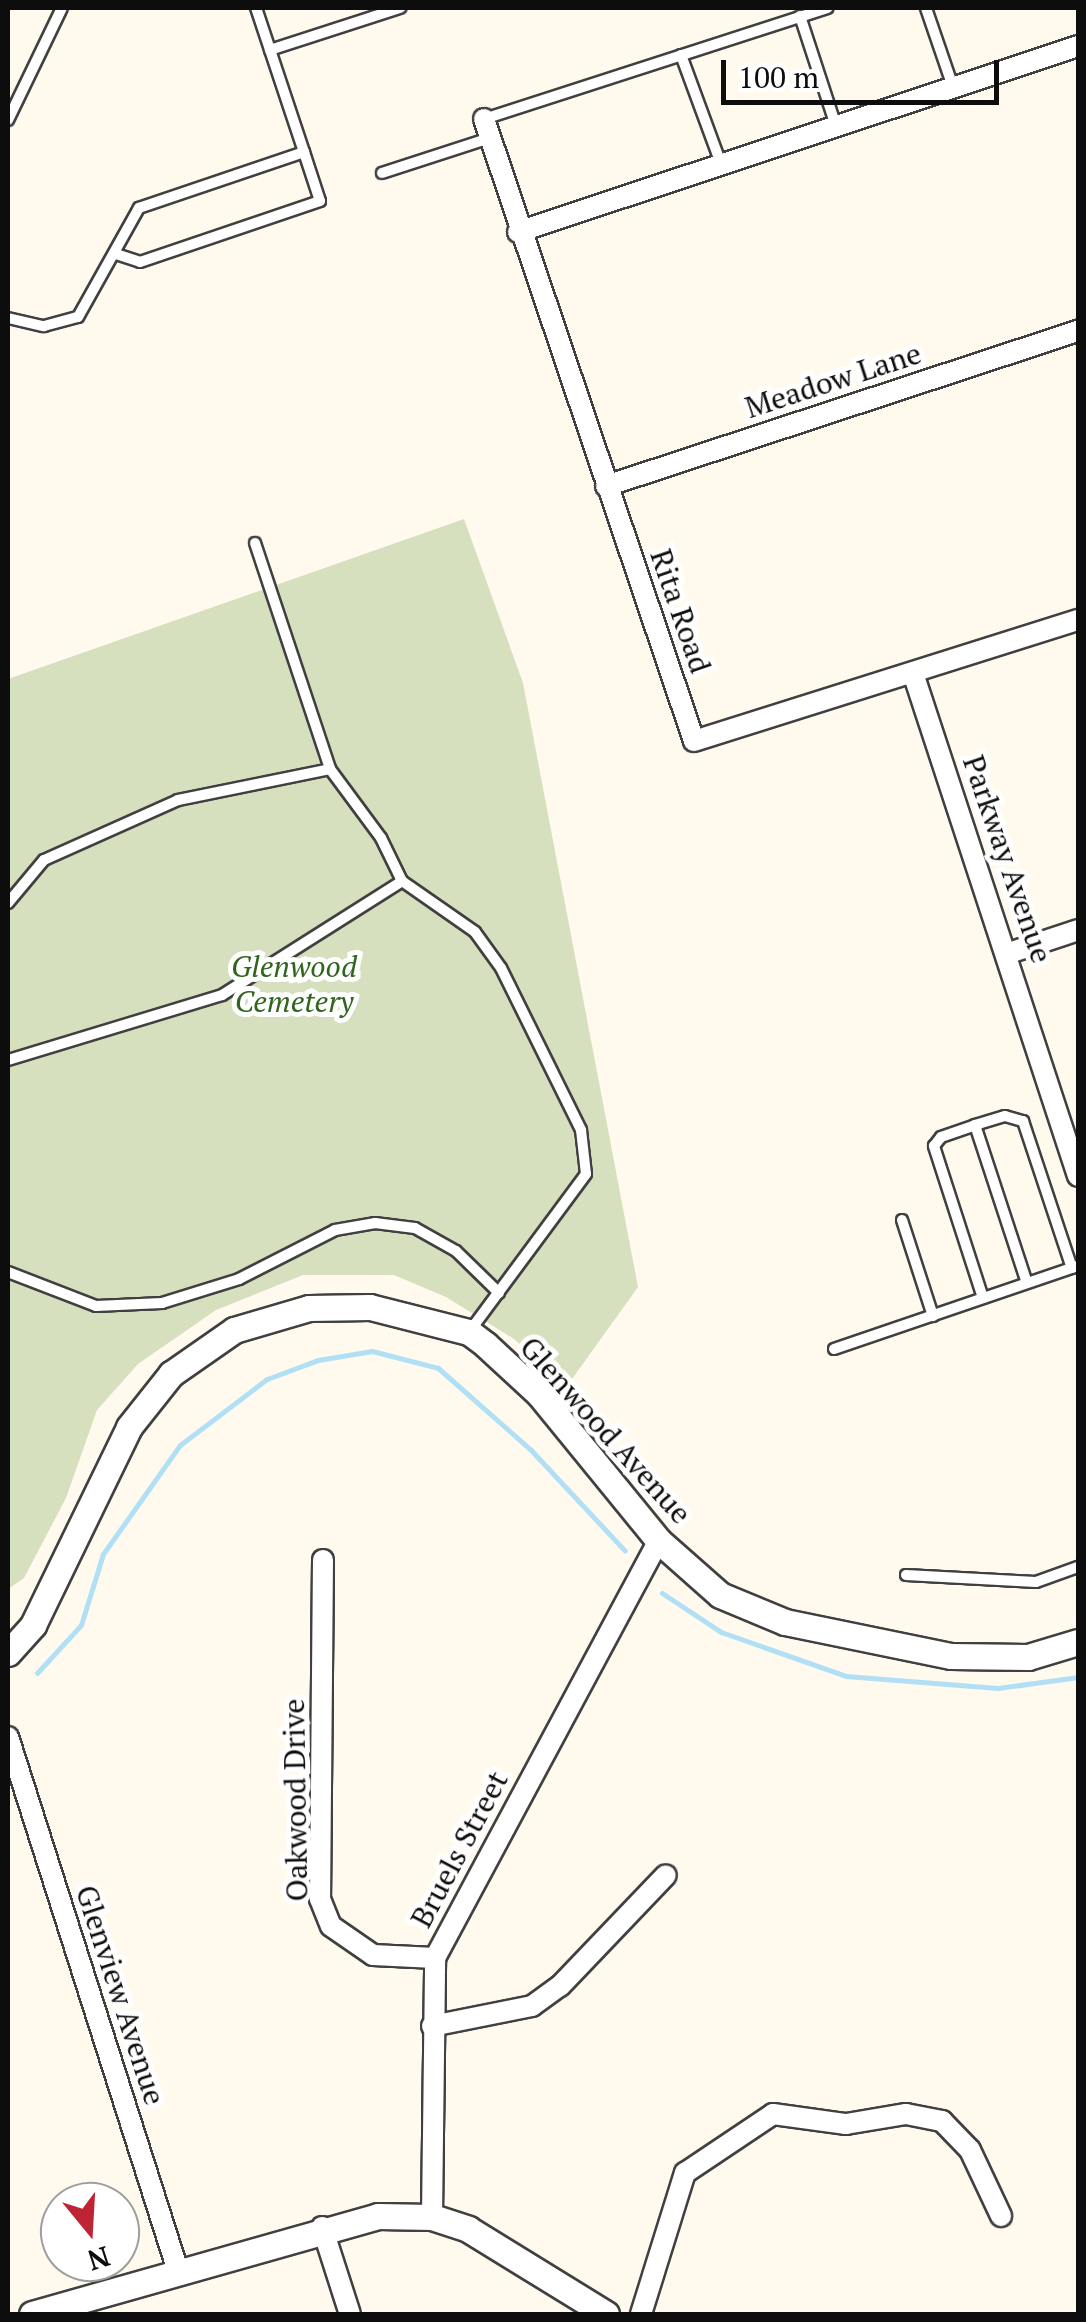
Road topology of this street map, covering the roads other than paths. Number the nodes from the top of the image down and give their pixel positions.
1 (62, 8) edge
2 (256, 8) edge
3 (400, 8) edge
4 (827, 8) edge
5 (926, 8) edge
6 (800, 16) junction
7 (1078, 46) edge
8 (270, 50) junction
9 (681, 55) junction
10 (953, 88) junction
11 (8, 120) edge
12 (836, 127) junction
13 (487, 128) junction
14 (304, 152) junction
15 (721, 165) junction
16 (382, 173) dead end
17 (518, 232) junction
18 (116, 254) junction
19 (8, 318) edge
20 (1078, 331) edge
21 (606, 486) junction
22 (255, 543) dead end
23 (1078, 620) edge
24 (914, 676) junction
25 (330, 769) junction
26 (402, 881) junction
27 (8, 902) edge
28 (1078, 930) edge
29 (1009, 953) junction
30 (8, 1060) edge
31 (975, 1125) junction
32 (1073, 1135) edge
33 (1078, 1176) edge
34 (902, 1220) dead end
35 (1075, 1267) edge
36 (8, 1272) edge
37 (1027, 1283) junction
38 (498, 1293) junction
39 (982, 1298) junction
40 (932, 1316) junction
41 (469, 1332) junction
42 (834, 1350) dead end
43 (659, 1541) junction
44 (323, 1560) dead end
45 (1078, 1567) edge
46 (906, 1575) dead end
47 (1078, 1642) edge
48 (8, 1653) edge
49 (8, 1738) edge
50 (666, 1875) dead end
51 (435, 1958) junction
52 (432, 2026) junction
53 (1001, 2216) dead end
54 (432, 2217) junction
55 (322, 2227) junction
56 (178, 2271) junction
57 (32, 2314) edge
58 (350, 2314) edge
59 (606, 2314) edge
60 (641, 2314) edge

1 - 11 lane
2 - 8 lane
3 - 8 lane
4 - 6 lane
5 - 10 lane
6 - 9 lane
6 - 12 lane
7 - 10 street
8 - 14 lane
9 - 13 lane
9 - 15 lane
10 - 12 street
12 - 15 street
13 - 16 lane
13 - 17 street, Rita Road
14 - 18 lane
14 - 18 lane
15 - 17 street
17 - 21 street, Rita Road
18 - 19 lane
20 - 21 street, Meadow Lane
21 - 24 street, Rita Road
22 - 25 lane
23 - 24 street, Rita Road
24 - 29 street, Parkway Avenue
25 - 26 lane
25 - 27 lane
26 - 30 lane
26 - 38 lane
28 - 29 street
29 - 32 street, Parkway Avenue
31 - 35 lane
31 - 37 lane
31 - 39 lane
32 - 33 street, Parkway Avenue
34 - 40 lane
35 - 37 lane
36 - 38 lane
37 - 39 lane
38 - 41 lane
39 - 40 lane
40 - 42 lane
41 - 43 street, Glenwood Avenue
41 - 48 street, Glenwood Avenue
43 - 47 street, Glenwood Avenue
43 - 51 street, Bruels Street
44 - 51 street, Oakwood Drive
45 - 46 lane
49 - 56 street, Glenview Avenue
50 - 52 street
51 - 52 street, Bruels Street
52 - 54 street, Bruels Street
53 - 60 street
54 - 55 street
54 - 59 street
55 - 56 street
55 - 58 street
56 - 57 street

